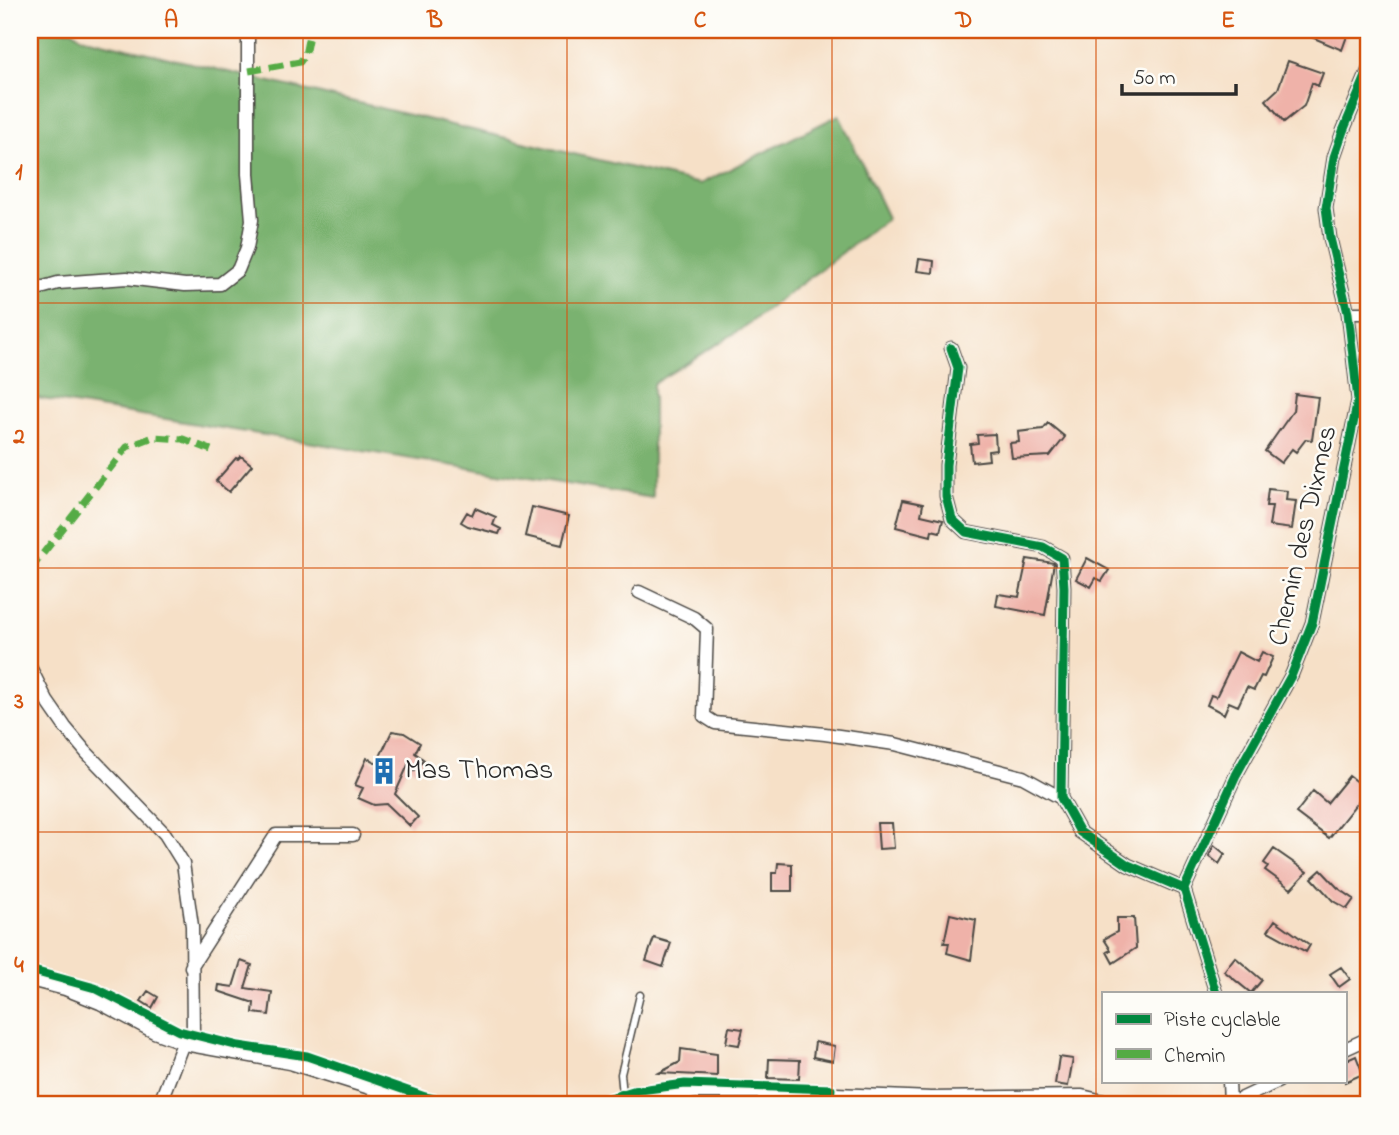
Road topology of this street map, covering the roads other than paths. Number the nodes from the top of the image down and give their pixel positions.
1 (248, 30) edge
2 (1369, 69) edge
3 (30, 291) edge
4 (1348, 313) junction
5 (1369, 313) edge
6 (951, 348) dead end
7 (639, 592) dead end
8 (30, 667) edge
9 (1061, 798) junction
10 (353, 835) dead end
11 (1184, 888) junction
12 (191, 968) junction
13 (30, 980) edge
14 (1216, 992) edge
15 (640, 995) dead end
16 (1369, 1038) edge
17 (186, 1044) junction
18 (1346, 1049) edge
19 (1229, 1082) edge
20 (1277, 1082) edge
21 (808, 1099) edge
22 (159, 1105) edge
23 (424, 1105) edge
24 (625, 1105) edge
25 (1120, 1105) edge
26 (1230, 1105) edge

1 - 3 street
2 - 4 street, Chemin des Dixmes
4 - 5 street
4 - 11 street, Chemin des Dixmes
6 - 9 street
7 - 9 street
8 - 12 street
9 - 11 street
10 - 12 street
11 - 14 street
12 - 17 street
13 - 17 street
15 - 24 lane
16 - 18 street
17 - 22 street
17 - 23 street
19 - 26 street
20 - 26 street
21 - 24 street
21 - 25 street

